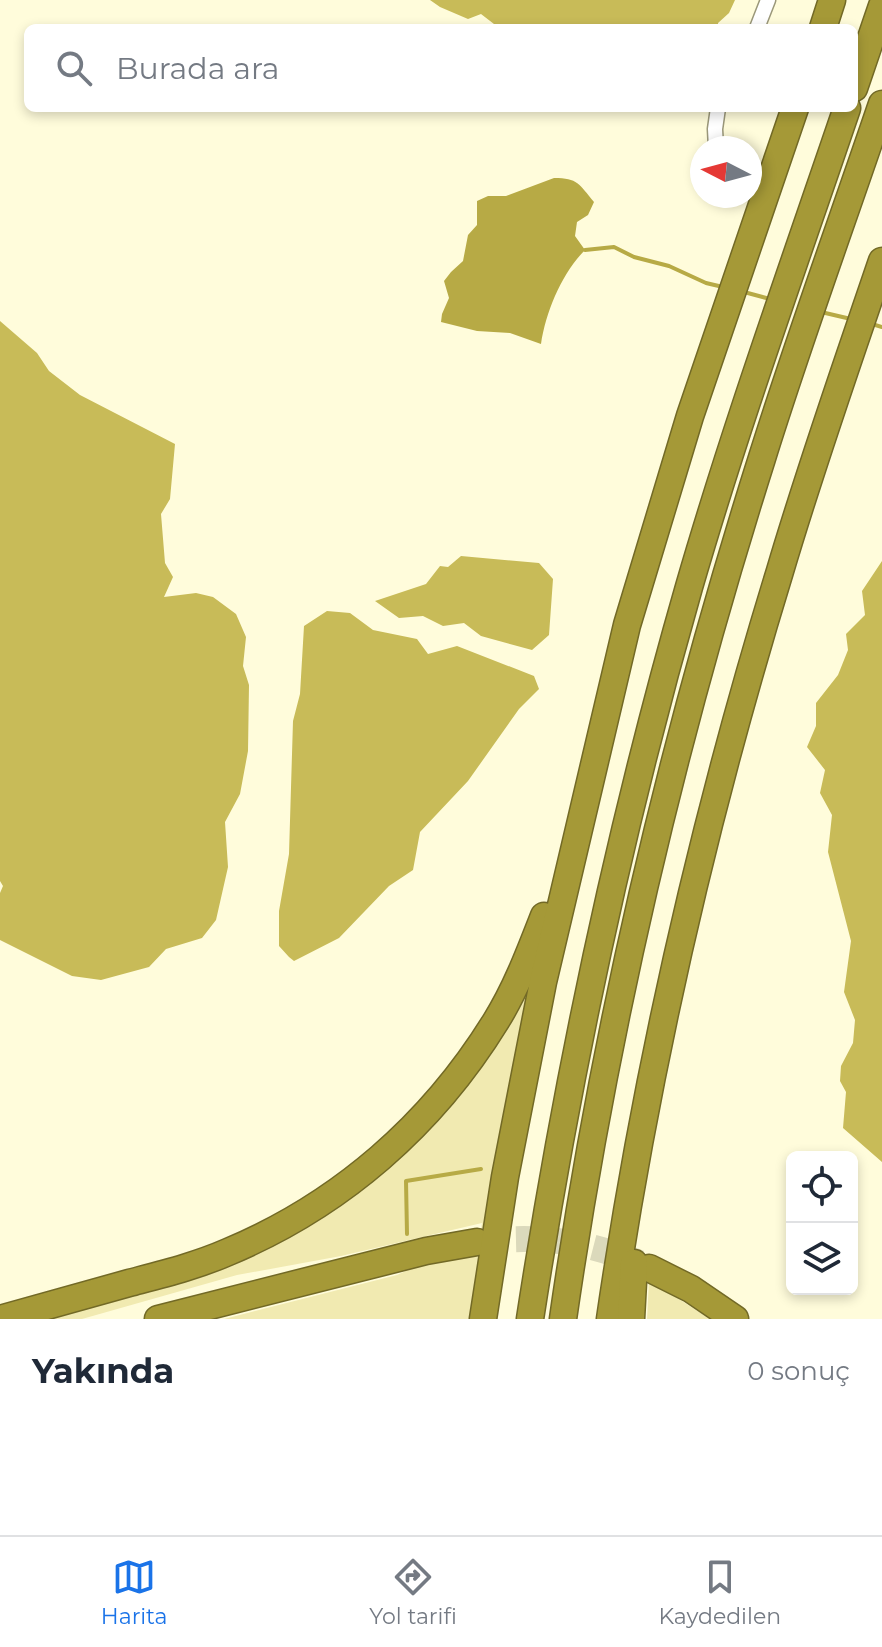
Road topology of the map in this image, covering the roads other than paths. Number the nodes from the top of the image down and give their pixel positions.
1 (768, 0) edge
2 (832, 0) edge
3 (882, 6) edge
4 (759, 24) edge
5 (824, 24) edge
6 (858, 76) edge
7 (882, 104) edge
8 (717, 112) edge
9 (794, 112) edge
10 (846, 112) edge
11 (715, 136) edge
12 (882, 261) edge
13 (627, 625) junction
14 (673, 978) junction
15 (477, 1242) tunnel mouth
16 (649, 1268) tunnel mouth
17 (0, 1319) edge
18 (158, 1319) edge
19 (483, 1319) edge
20 (530, 1319) edge
21 (563, 1319) edge
22 (610, 1319) edge
23 (631, 1319) edge
24 (735, 1319) edge

1 - 4 street
2 - 5 highway
3 - 6 highway
7 - 21 highway
8 - 11 street
9 - 13 highway
10 - 20 highway
12 - 14 highway
13 - 17 highway
13 - 19 highway
14 - 22 highway
14 - 23 highway
15 - 18 highway
16 - 24 highway

